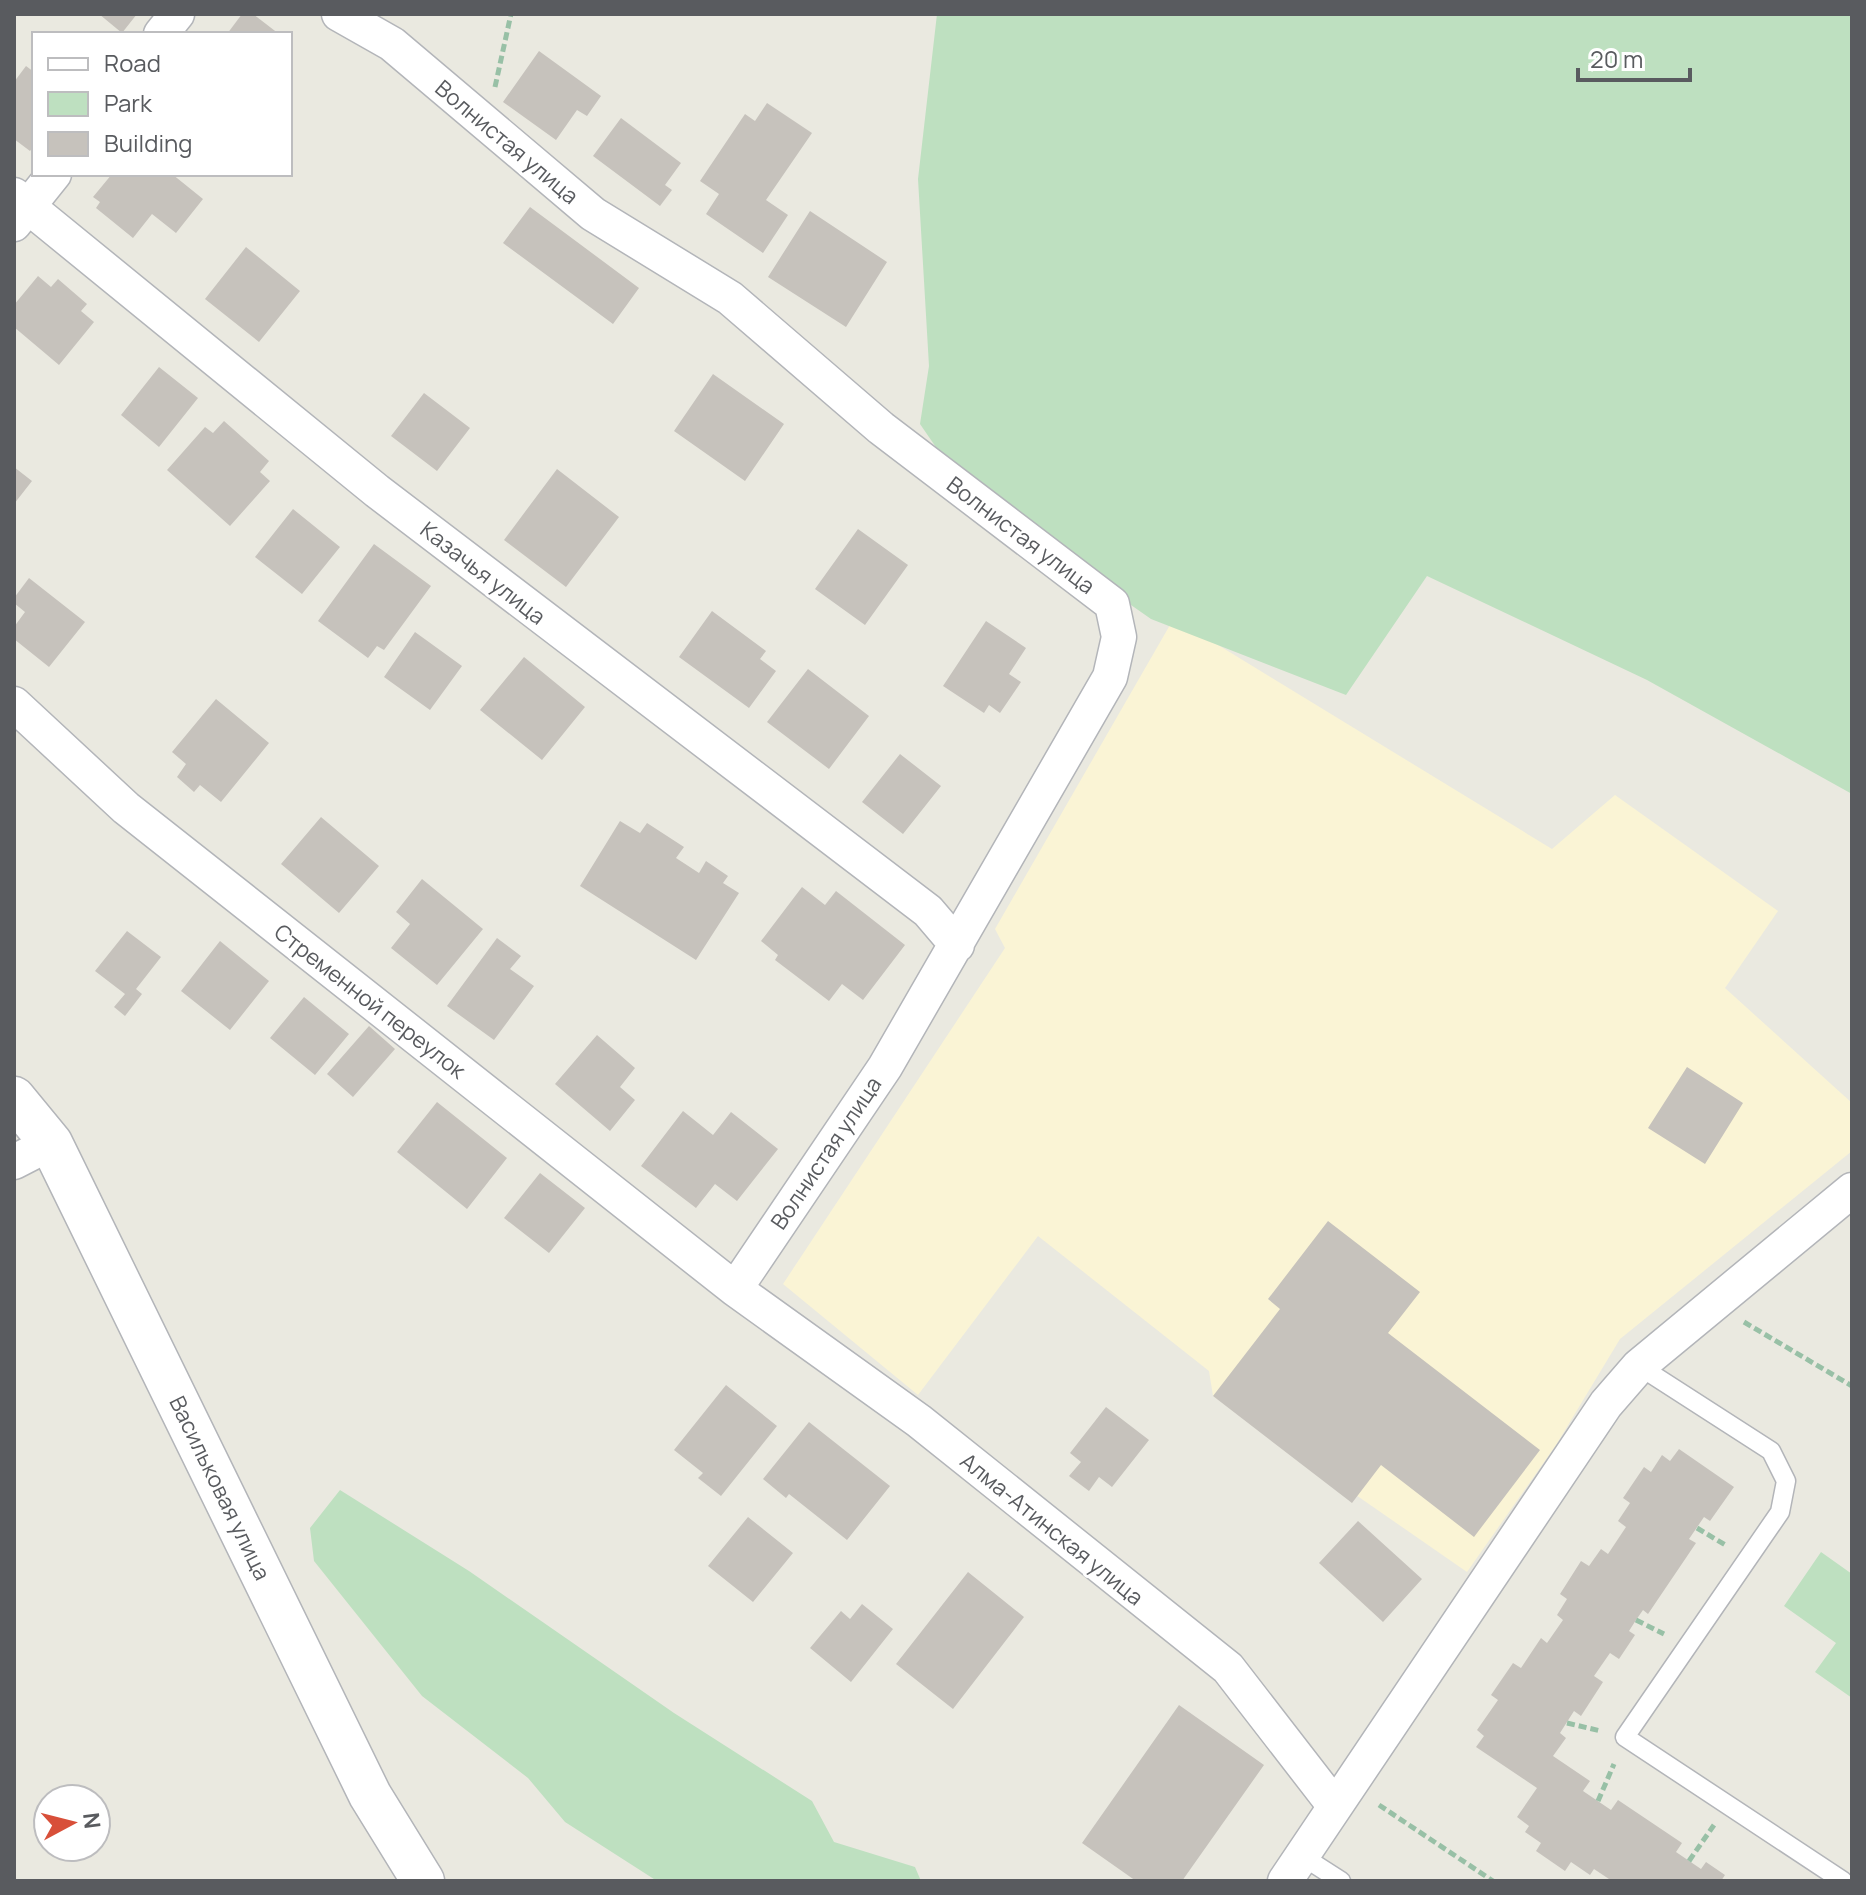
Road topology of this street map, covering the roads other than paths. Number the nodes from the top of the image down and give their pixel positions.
1 (177, 14) edge
2 (339, 14) edge
3 (163, 32) edge
4 (52, 176) edge
5 (19, 209) edge
6 (14, 704) edge
7 (957, 945) junction
8 (14, 1098) edge
9 (51, 1143) junction
10 (14, 1162) edge
11 (1852, 1190) edge
12 (735, 1289) junction
13 (1639, 1366) junction
14 (1341, 1795) junction
15 (1293, 1868) edge
16 (423, 1881) edge
17 (1341, 1881) edge
18 (1843, 1881) edge

1 - 3 street
2 - 7 street, Волнистая улица
4 - 5 street
5 - 7 street, Казачья улица
6 - 12 street, Стременной переулок
7 - 12 street, Волнистая улица
8 - 9 street, Васильковая улица
9 - 10 street
9 - 16 street, Васильковая улица
11 - 13 street
12 - 14 street, Алма-Атинская улица
13 - 14 street
13 - 18 lane
14 - 15 street
15 - 17 lane

